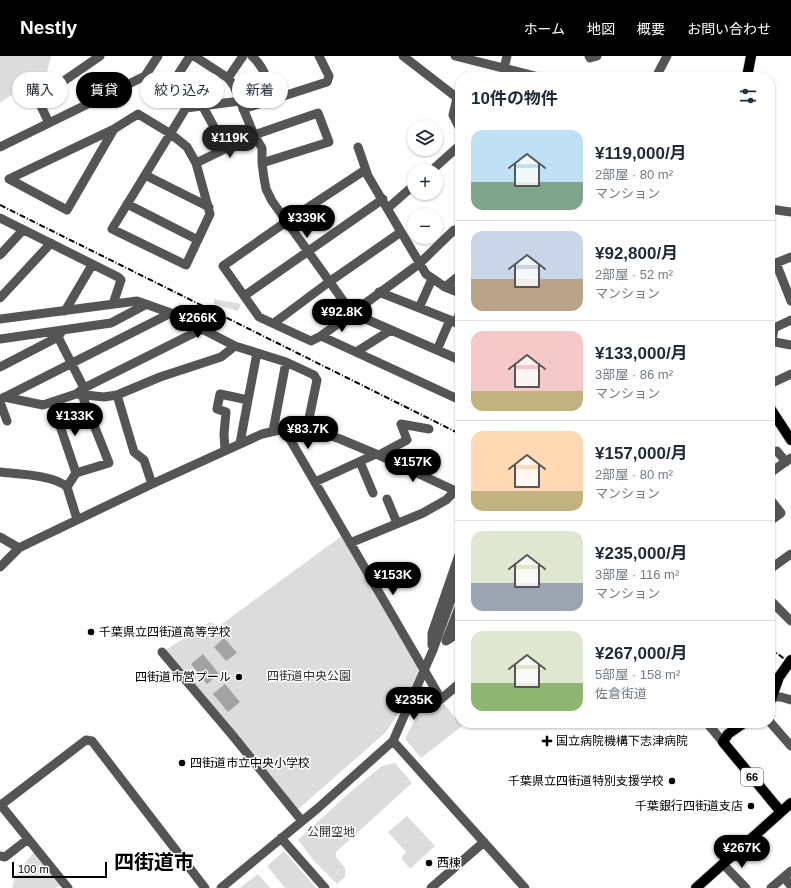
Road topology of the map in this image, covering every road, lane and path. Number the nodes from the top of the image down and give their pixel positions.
1 (100, 56) edge
2 (158, 56) edge
3 (190, 56) edge
4 (194, 56) edge
5 (243, 56) edge
6 (252, 56) edge
7 (319, 56) edge
8 (403, 56) edge
9 (455, 56) edge
10 (507, 56) edge
11 (589, 56) edge
12 (597, 56) edge
13 (667, 56) edge
14 (752, 56) edge
15 (504, 68) junction
16 (180, 72) edge
17 (264, 72) edge
18 (520, 72) edge
19 (659, 72) edge
20 (748, 72) edge
21 (228, 78) junction
22 (232, 83) edge
23 (288, 94) edge
24 (455, 97) edge
25 (186, 108) edge
26 (204, 108) edge
27 (243, 108) edge
28 (455, 109) edge
29 (455, 119) edge
30 (49, 123) junction
31 (114, 129) junction
32 (171, 134) junction
33 (254, 135) junction
34 (0, 147) edge
35 (358, 147) dead end
36 (226, 149) junction
37 (455, 149) edge
38 (196, 163) junction
39 (262, 163) junction
40 (439, 164) edge
41 (365, 170) junction
42 (146, 175) junction
43 (407, 192) edge
44 (383, 199) junction
45 (127, 204) junction
46 (209, 207) junction
47 (388, 208) junction
48 (775, 210) edge
49 (791, 212) edge
50 (0, 218) edge
51 (286, 222) junction
52 (23, 230) junction
53 (454, 230) dead end
54 (402, 232) junction
55 (198, 240) junction
56 (51, 243) junction
57 (308, 252) junction
58 (0, 255) edge
59 (791, 257) edge
60 (419, 264) junction
61 (92, 265) junction
62 (432, 279) junction
63 (455, 279) edge
64 (329, 282) junction
65 (445, 287) junction
66 (455, 291) edge
67 (379, 292) junction
68 (244, 296) junction
69 (0, 298) edge
70 (791, 301) edge
71 (113, 304) junction
72 (145, 305) junction
73 (419, 308) junction
74 (65, 311) junction
75 (171, 313) junction
76 (352, 313) junction
77 (0, 319) edge
78 (791, 320) edge
79 (455, 322) edge
80 (274, 323) junction
81 (775, 328) edge
82 (202, 329) junction
83 (390, 330) junction
84 (60, 334) junction
85 (321, 336) junction
86 (0, 339) edge
87 (775, 342) edge
88 (791, 345) edge
89 (235, 346) junction
90 (437, 350) junction
91 (356, 352) junction
92 (257, 353) junction
93 (455, 358) edge
94 (71, 362) junction
95 (286, 362) junction
96 (0, 367) edge
97 (791, 374) edge
98 (775, 382) edge
99 (81, 392) junction
100 (117, 395) junction
101 (455, 398) edge
102 (1, 399) edge
103 (248, 400) junction
104 (87, 406) junction
105 (775, 416) edge
106 (7, 421) dead end
107 (307, 428) junction
108 (284, 429) junction
109 (429, 429) dead end
110 (273, 432) junction
111 (791, 440) edge
112 (240, 443) junction
113 (225, 450) junction
114 (777, 451) dead end
115 (378, 455) junction
116 (788, 460) edge
117 (360, 462) junction
118 (775, 469) edge
119 (0, 472) edge
120 (76, 473) junction
121 (315, 482) junction
122 (152, 484) junction
123 (67, 488) junction
124 (455, 491) edge
125 (373, 493) dead end
126 (455, 493) edge
127 (387, 499) dead end
128 (775, 505) edge
129 (775, 517) edge
130 (77, 519) junction
131 (397, 523) junction
132 (0, 537) edge
133 (350, 543) junction
134 (19, 548) junction
135 (791, 554) edge
136 (775, 565) edge
137 (455, 566) edge
138 (0, 567) edge
139 (455, 589) edge
140 (775, 605) edge
141 (455, 618) edge
142 (791, 621) edge
143 (455, 635) edge
144 (446, 641) junction
145 (433, 650) junction
146 (162, 652) dead end
147 (791, 660) edge
148 (424, 669) junction
149 (455, 687) edge
150 (775, 688) edge
151 (775, 698) edge
152 (791, 700) edge
153 (711, 728) edge
154 (737, 728) edge
155 (775, 728) edge
156 (393, 741) junction
157 (723, 742) junction
158 (791, 746) edge
159 (791, 803) edge
160 (1, 805) edge
161 (781, 812) junction
162 (302, 821) junction
163 (281, 838) junction
164 (28, 839) junction
165 (484, 842) junction
166 (0, 856) edge
167 (723, 864) junction
168 (791, 871) edge
169 (784, 877) junction
170 (791, 886) edge
171 (68, 888) edge
172 (205, 888) edge
173 (221, 888) edge
174 (326, 888) edge
175 (431, 888) edge
176 (525, 888) edge
177 (696, 888) edge
178 (746, 888) edge
179 (771, 888) edge

1 - 30 street
2 - 30 street
3 - 16 street
4 - 21 street
5 - 21 street
6 - 17 street
7 - 23 street
8 - 24 street
9 - 15 street
10 - 15 street
11 - 12 street
13 - 19 street
14 - 20 main road
15 - 18 street
21 - 22 street
25 - 32 street
26 - 36 street
27 - 33 street
28 - 29 street
30 - 34 street
31 - 31 street
31 - 32 street
32 - 38 street
32 - 42 street
33 - 36 street
33 - 39 street
33 - 39 street
35 - 41 street
36 - 38 street
37 - 40 street
38 - 46 street
39 - 51 street
41 - 44 street
41 - 51 street
42 - 45 street
42 - 46 street
43 - 47 street
44 - 47 street
44 - 57 street
45 - 55 street
45 - 55 street
46 - 55 street
47 - 54 street
48 - 49 street
50 - 52 street
51 - 57 street
51 - 68 street
52 - 56 street
52 - 58 street
53 - 60 street
54 - 60 street
54 - 64 street
56 - 61 street
56 - 69 street
57 - 64 street
57 - 68 street
59 - 70 street
60 - 62 street
60 - 67 street
61 - 71 street
61 - 74 street
62 - 65 street
62 - 73 street
63 - 65 street
64 - 76 street
64 - 80 street
65 - 66 street
67 - 73 street
67 - 76 street
68 - 80 street
71 - 72 street
71 - 74 street
72 - 75 street
72 - 84 street
73 - 79 street
74 - 77 street
75 - 82 street
75 - 94 street
76 - 83 street
76 - 85 street
78 - 81 street
79 - 90 street
80 - 85 street
82 - 89 street
82 - 99 street
83 - 90 street
83 - 91 street
84 - 86 street
84 - 94 street
84 - 96 street
85 - 91 street
87 - 88 street
89 - 92 street
89 - 100 street
90 - 93 street
91 - 101 street
92 - 95 street
92 - 103 street
94 - 99 street
94 - 102 street
95 - 107 street
95 - 110 street
97 - 98 street
99 - 100 street
99 - 102 street
99 - 104 street
100 - 122 street
102 - 106 street
103 - 112 street
103 - 113 street
104 - 120 street
104 - 120 street
105 - 111 main road
107 - 108 street
107 - 115 street
108 - 110 street
108 - 121 street
109 - 115 street
110 - 112 street
112 - 113 street
113 - 122 street
114 - 116 street
115 - 117 street
115 - 124 street
116 - 118 street
117 - 121 street
117 - 125 street
119 - 123 street
120 - 123 street
121 - 133 street
122 - 130 street
123 - 130 street
126 - 131 street
127 - 131 street
128 - 129 street
130 - 134 street
131 - 133 street
132 - 134 street
133 - 148 street
134 - 138 street
135 - 136 street
137 - 145 street
139 - 145 street
140 - 142 street
141 - 144 street
143 - 144 street
144 - 145 street
145 - 148 street
146 - 162 street
147 - 150 main road
148 - 149 street
148 - 156 street
151 - 152 street
153 - 157 street
154 - 157 main road
155 - 158 street
156 - 162 street
156 - 165 street
157 - 161 main road, 66
159 - 161 main road
160 - 164 street
160 - 172 street
161 - 167 main road
162 - 163 street
163 - 173 street
163 - 174 street
164 - 166 street
164 - 171 street
165 - 175 street
165 - 176 street
167 - 177 main road
167 - 178 street
168 - 169 street
169 - 170 street
169 - 179 street

